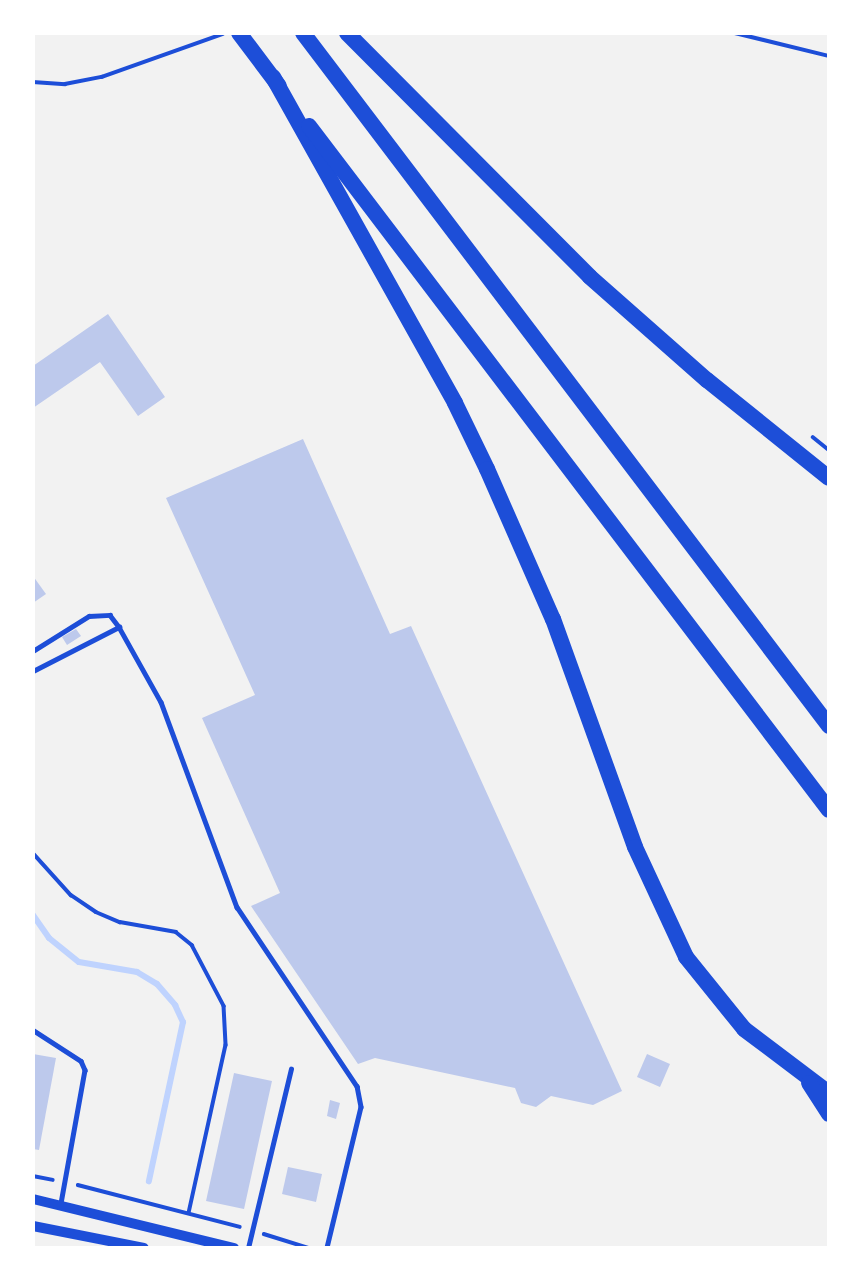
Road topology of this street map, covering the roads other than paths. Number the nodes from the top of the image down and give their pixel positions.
1 (239, 33) edge
2 (303, 33) edge
3 (347, 33) edge
4 (272, 78) junction
5 (829, 478) edge
6 (119, 627) junction
7 (33, 652) edge
8 (33, 671) edge
9 (829, 726) edge
10 (829, 810) edge
11 (33, 1030) edge
12 (291, 1069) dead end
13 (808, 1081) junction
14 (829, 1093) edge
15 (829, 1114) edge
16 (33, 1199) edge
17 (61, 1205) junction
18 (33, 1226) edge
19 (144, 1248) edge
20 (234, 1248) edge
21 (248, 1248) edge
22 (327, 1248) edge

1 - 4 highway
2 - 9 highway
3 - 5 highway
4 - 10 highway
4 - 13 highway
6 - 7 lane
6 - 8 lane
6 - 22 lane
11 - 17 lane
12 - 21 lane
13 - 14 highway
13 - 15 highway
16 - 17 street
17 - 20 street
18 - 19 street

